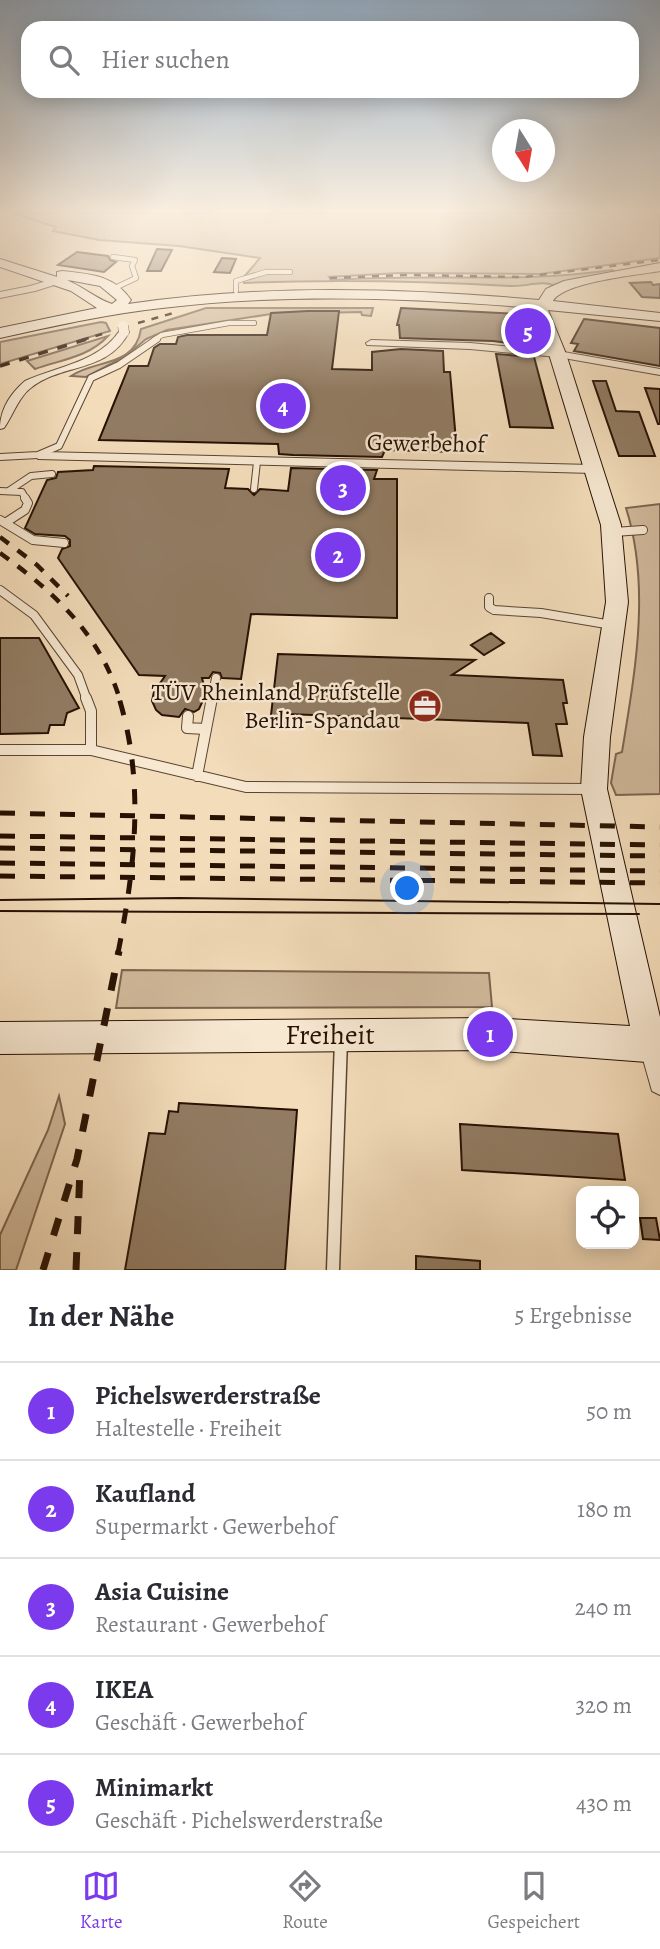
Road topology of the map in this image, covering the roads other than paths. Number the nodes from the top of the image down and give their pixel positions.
1 (33, 272) edge
2 (134, 272) edge
3 (265, 272) edge
4 (633, 272) edge
5 (624, 274) junction
6 (66, 279) junction
7 (236, 291) junction
8 (0, 295) edge
9 (119, 299) junction
10 (545, 301) junction
11 (565, 303) junction
12 (99, 304) junction
13 (660, 308) edge
14 (660, 317) edge
15 (254, 323) dead end
16 (0, 324) edge
17 (549, 326) junction
18 (0, 333) edge
19 (371, 343) dead end
20 (558, 354) junction
21 (660, 372) edge
22 (0, 425) edge
23 (42, 456) junction
24 (0, 457) edge
25 (257, 462) junction
26 (593, 469) junction
27 (52, 474) dead end
28 (254, 489) dead end
29 (3, 491) edge
30 (3, 521) edge
31 (643, 530) dead end
32 (612, 533) junction
33 (64, 543) dead end
34 (0, 590) edge
35 (489, 598) dead end
36 (614, 625) junction
37 (216, 678) dead end
38 (188, 716) dead end
39 (206, 729) junction
40 (0, 750) edge
41 (91, 750) junction
42 (197, 776) junction
43 (594, 789) junction
44 (341, 1034) junction
45 (0, 1038) edge
46 (655, 1046) edge
47 (660, 1083) edge
48 (333, 1270) edge

1 - 6 street
2 - 9 lane
3 - 7 lane
4 - 5 street
5 - 10 street
5 - 11 street
6 - 8 street
6 - 9 street
6 - 12 street
7 - 9 street
7 - 10 street
9 - 10 main road
9 - 12 street
9 - 18 street
9 - 22 street
10 - 11 main road
10 - 17 street
11 - 13 main road
11 - 14 main road
11 - 17 street
12 - 16 street
15 - 23 lane
17 - 20 street
19 - 20 street
20 - 21 street
20 - 26 street
23 - 24 lane
23 - 25 street, Gewerbehof
25 - 26 street, Gewerbehof
25 - 28 lane
26 - 32 street
27 - 29 lane
29 - 30 lane
30 - 33 lane
31 - 32 lane
32 - 36 street
34 - 41 lane
35 - 36 lane
36 - 43 street
37 - 39 lane
38 - 39 lane
39 - 42 lane
40 - 41 lane
41 - 42 lane
42 - 43 lane
43 - 46 main road
44 - 45 street, Freiheit
44 - 46 street, Freiheit
44 - 48 lane
46 - 47 street

